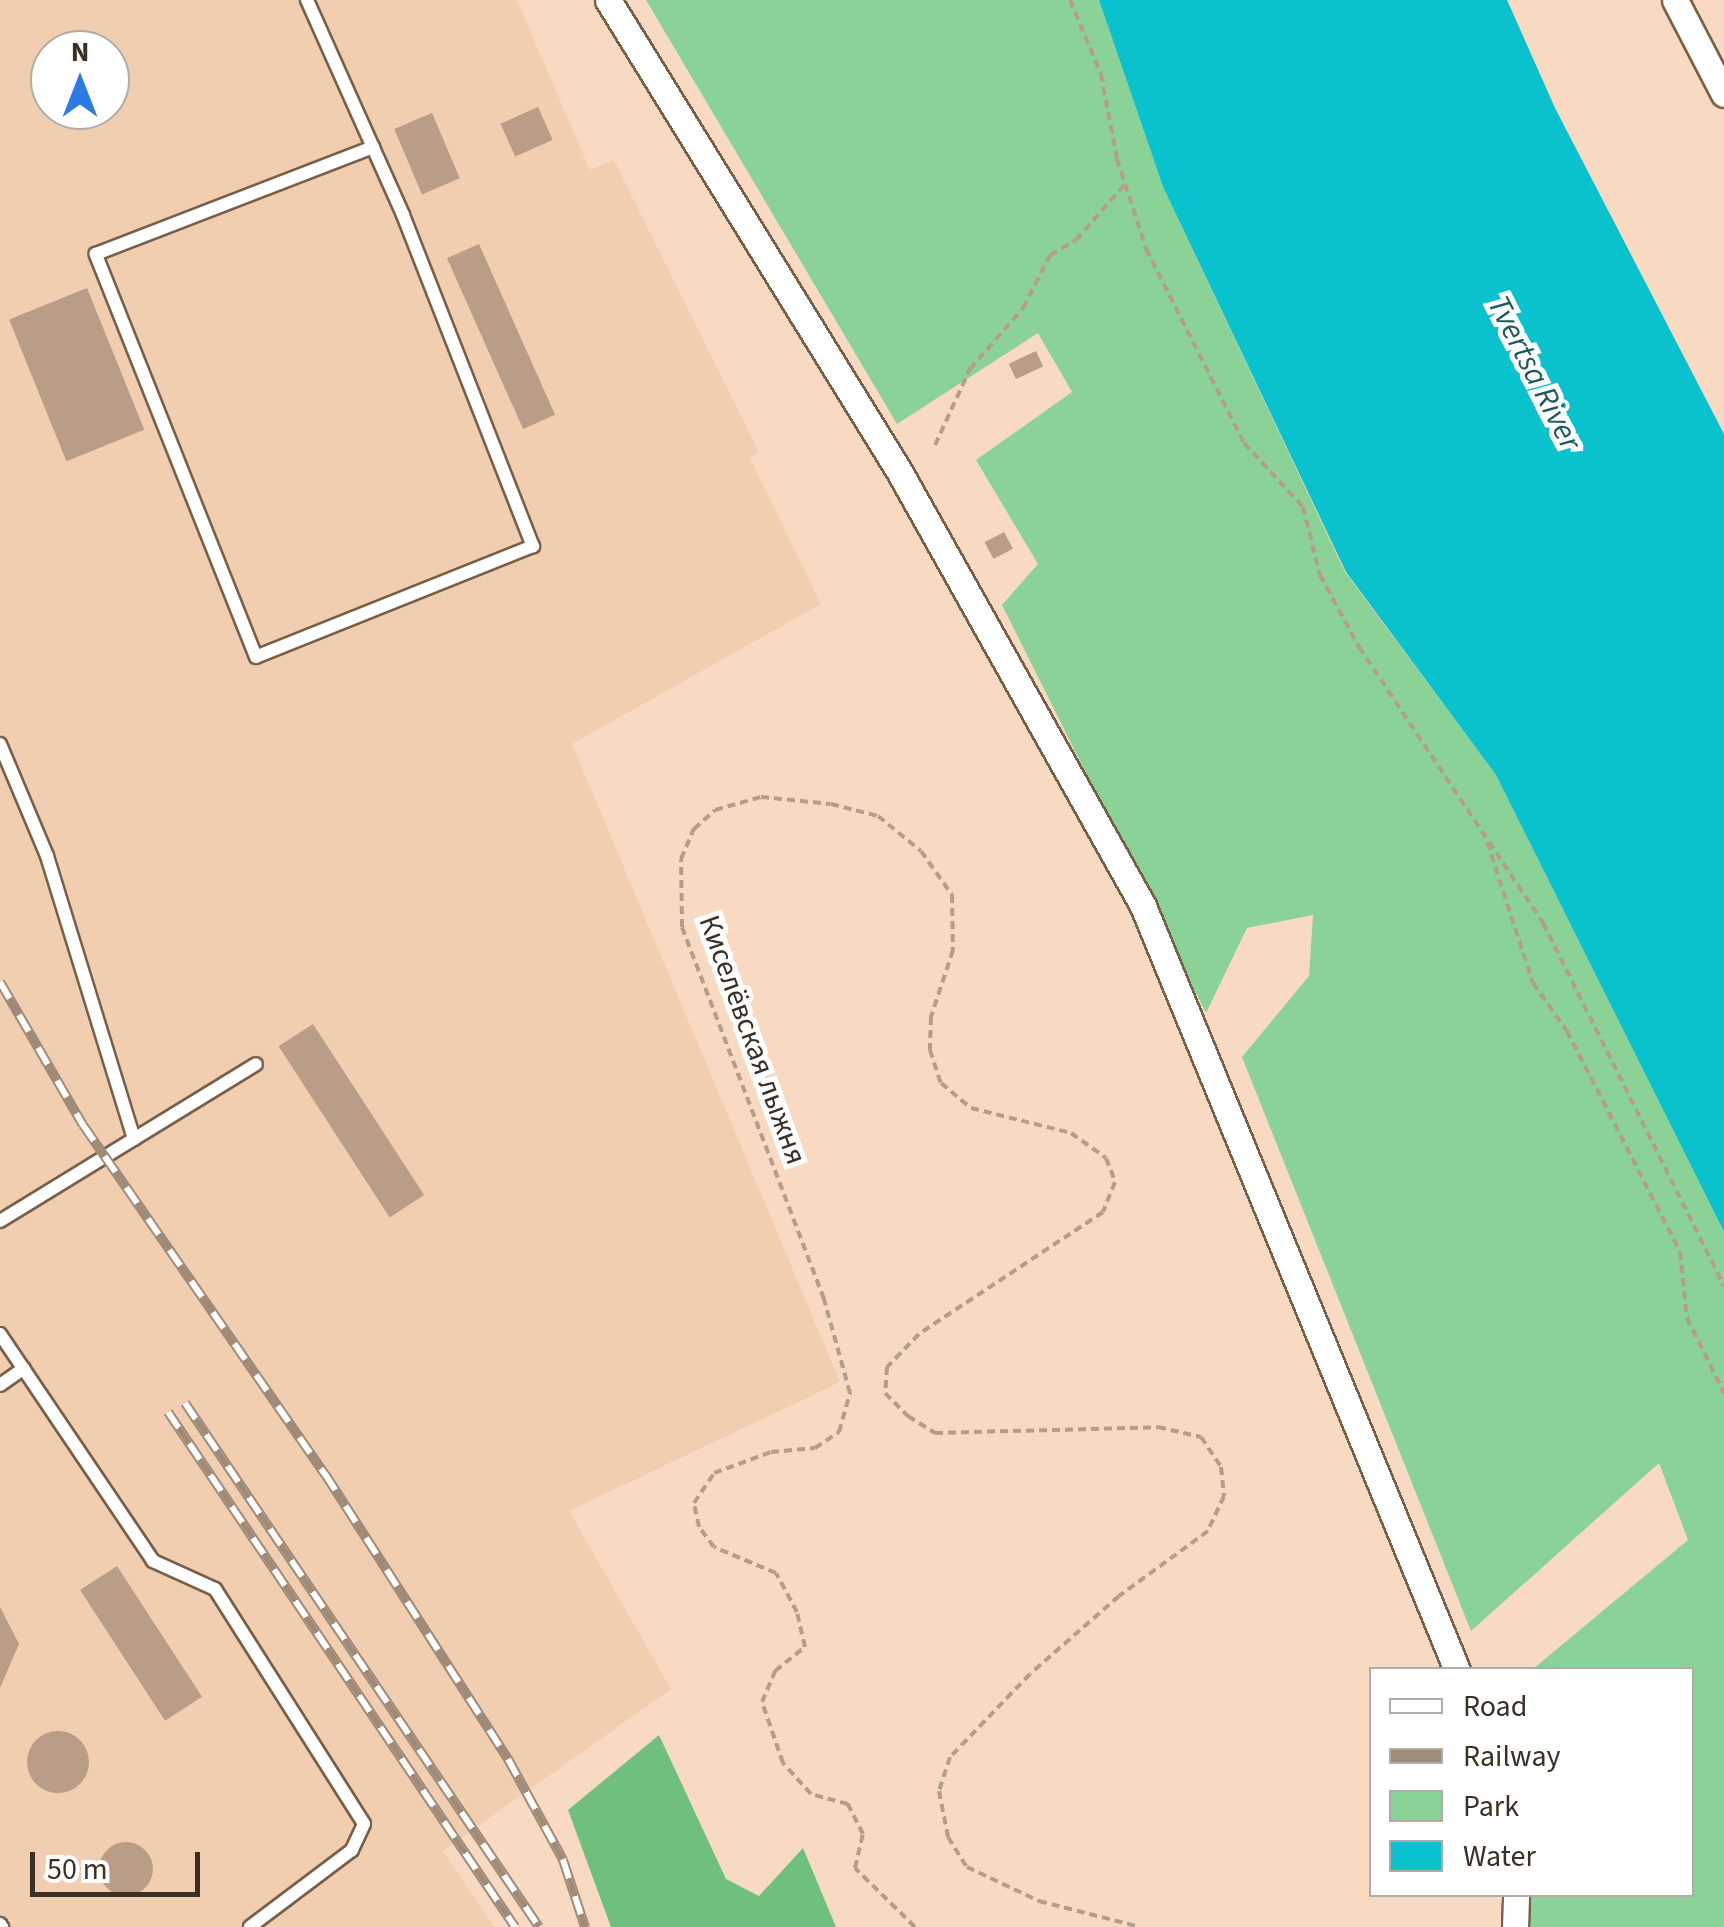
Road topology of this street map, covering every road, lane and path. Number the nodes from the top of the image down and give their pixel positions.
1 (308, 0) edge
2 (608, 0) edge
3 (1070, 0) edge
4 (1675, 0) edge
5 (1724, 94) edge
6 (372, 147) junction
7 (1125, 184) junction
8 (935, 446) dead end
9 (0, 744) edge
10 (1482, 832) junction
11 (256, 1064) dead end
12 (134, 1139) junction
13 (0, 1220) edge
14 (1724, 1286) edge
15 (0, 1334) edge
16 (24, 1368) junction
17 (0, 1386) edge
18 (1724, 1393) edge
19 (1456, 1667) edge
20 (1516, 1897) edge
21 (250, 1927) edge
22 (915, 1927) edge
23 (1140, 1927) edge
24 (1515, 1927) edge

1 - 6 lane
2 - 19 street
3 - 7 path
4 - 5 street
6 - 6 lane
7 - 8 path
7 - 10 path
9 - 12 lane
10 - 14 path
10 - 18 path
11 - 12 lane
12 - 13 lane
15 - 16 lane
16 - 17 lane
16 - 21 lane
20 - 24 street
22 - 23 path, Киселёвская лыжня

